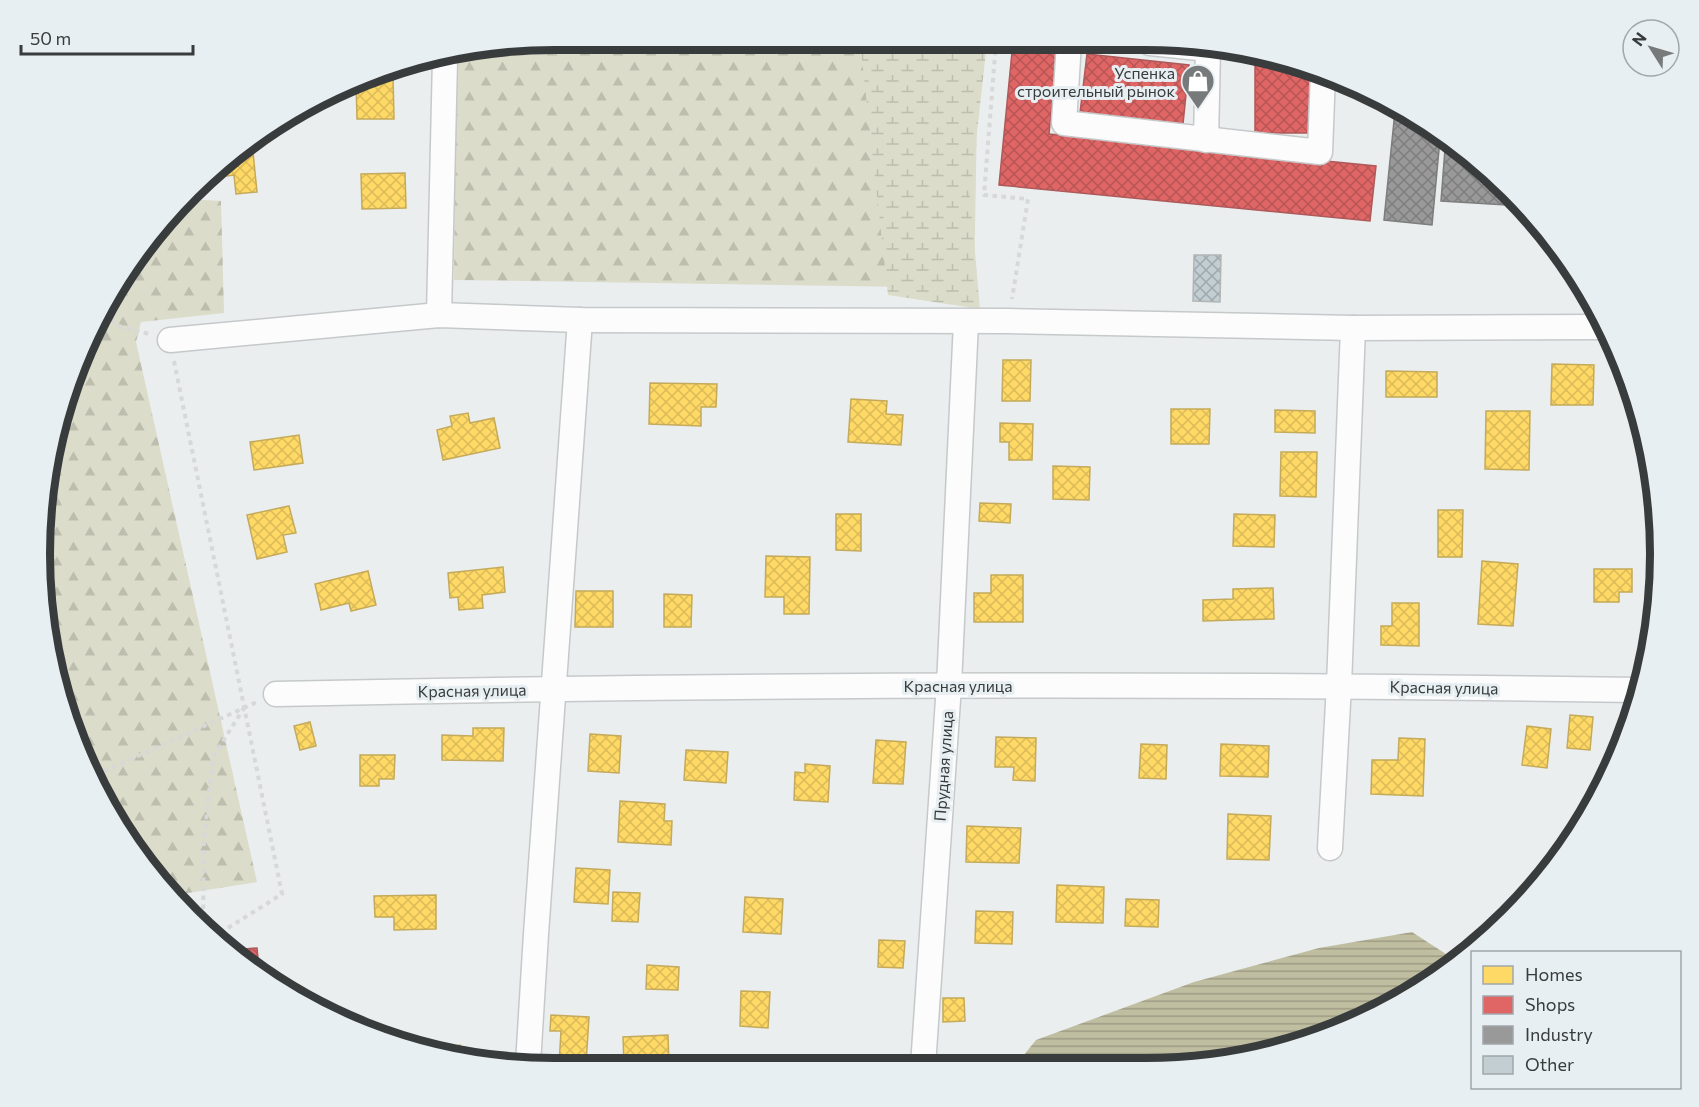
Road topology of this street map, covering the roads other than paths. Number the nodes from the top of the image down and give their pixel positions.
1 (1069, 50) edge
2 (1208, 54) edge
3 (445, 62) edge
4 (1323, 82) edge
5 (1206, 140) junction
6 (439, 315) junction
7 (580, 320) junction
8 (966, 322) junction
9 (1596, 327) edge
10 (1353, 328) junction
11 (170, 340) road end
12 (949, 685) junction
13 (1339, 685) junction
14 (553, 688) junction
15 (1630, 690) edge
16 (276, 694) road end
17 (1330, 848) dead end
18 (529, 1056) edge
19 (924, 1058) edge

1 - 5 street
2 - 5 street
3 - 6 street
4 - 5 street
6 - 7 street
6 - 11 street
7 - 8 street
7 - 14 street
8 - 10 street
8 - 12 street, Прудная улица
9 - 10 street
10 - 13 street
12 - 13 street, Красная улица
12 - 14 street, Красная улица
12 - 19 street, Прудная улица
13 - 15 street, Красная улица
13 - 17 street
14 - 16 street, Красная улица
14 - 18 street

